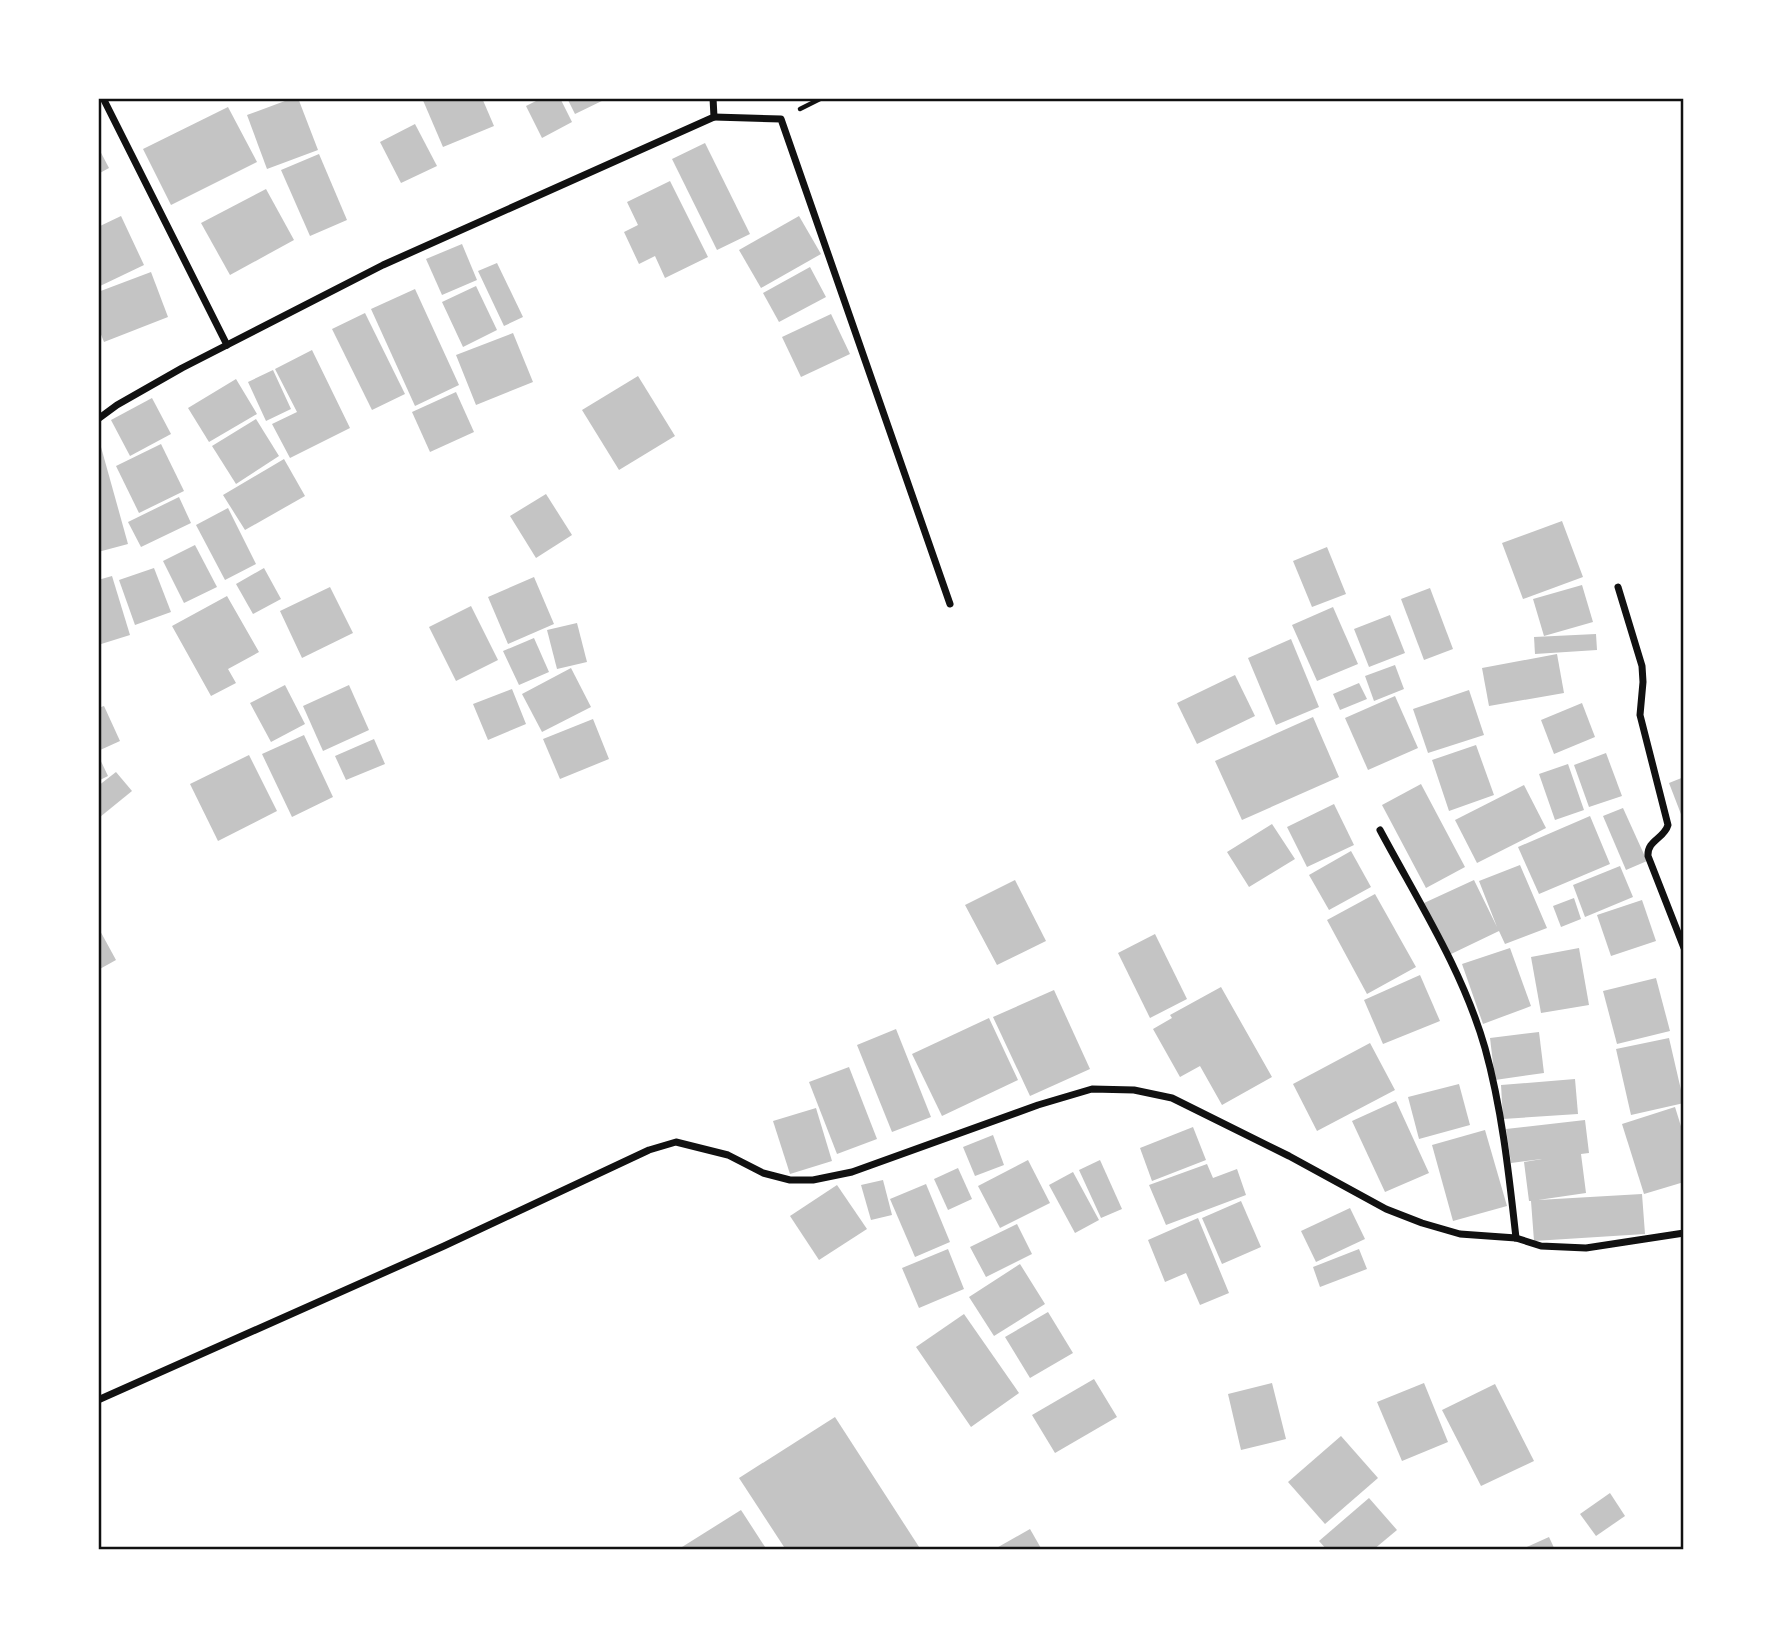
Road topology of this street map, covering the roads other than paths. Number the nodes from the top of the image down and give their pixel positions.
1 (103, 98) edge
2 (713, 98) edge
3 (714, 117) junction
4 (227, 345) junction
5 (98, 419) edge
6 (1618, 587) dead end
7 (950, 604) dead end
8 (1381, 831) dead end
9 (1684, 948) edge
10 (1684, 1233) edge
11 (1516, 1238) junction
12 (98, 1400) edge

1 - 4 street
2 - 3 street
3 - 4 street
3 - 7 street
4 - 5 street
6 - 9 street
8 - 11 street
10 - 11 street
11 - 12 street

